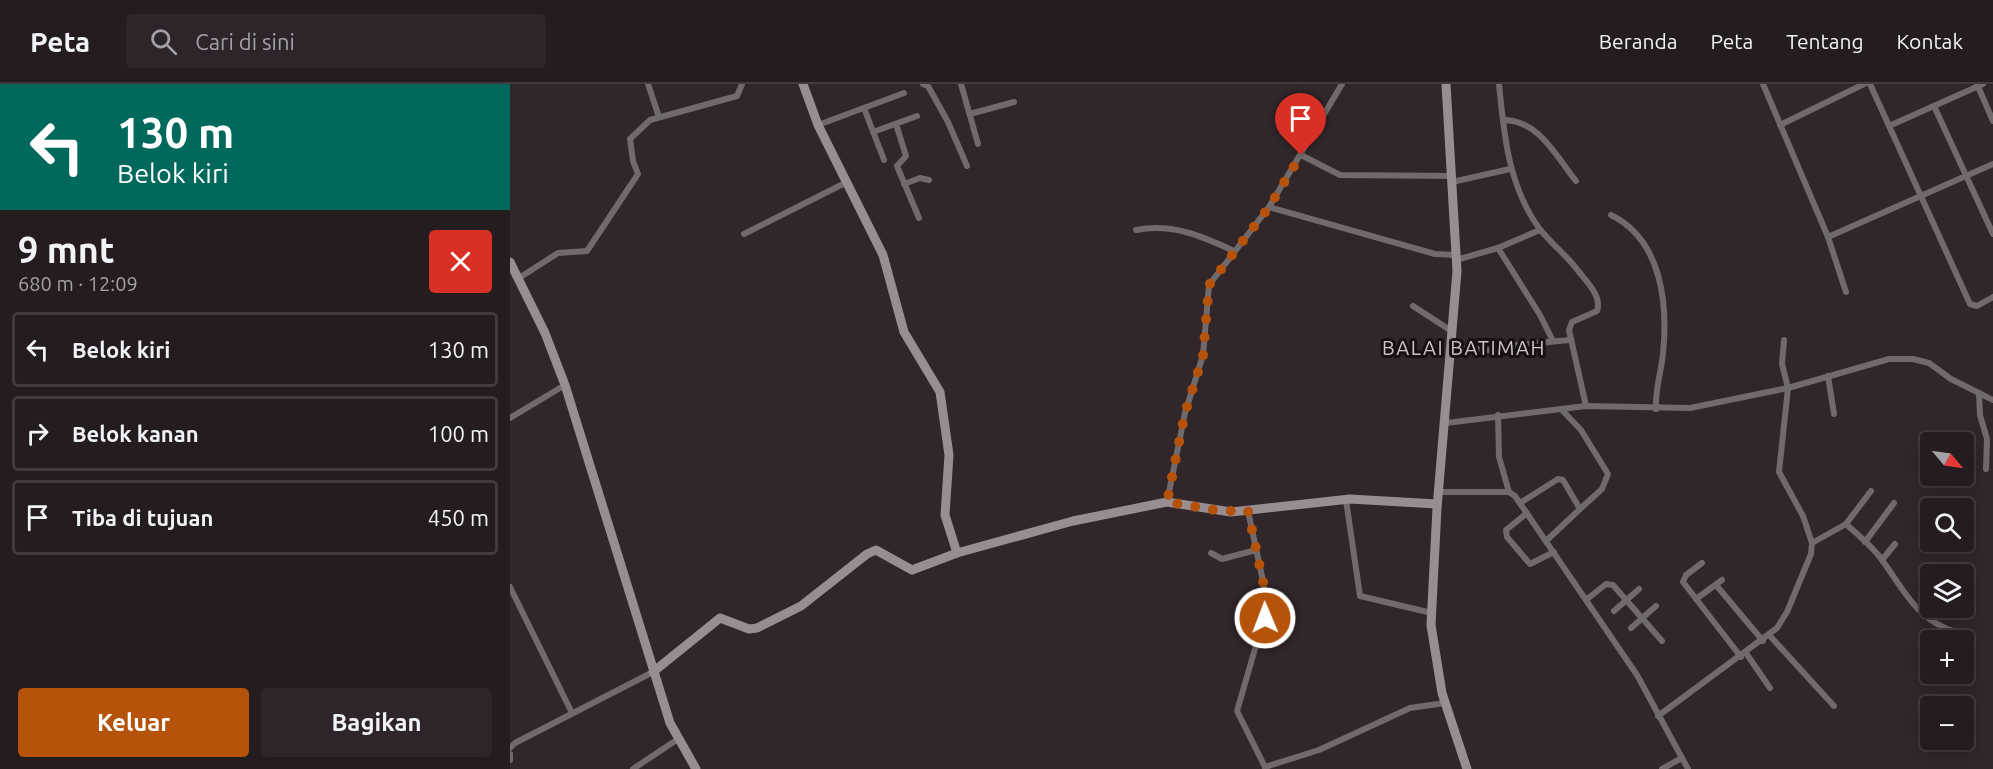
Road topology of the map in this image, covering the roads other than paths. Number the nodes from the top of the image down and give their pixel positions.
1 (648, 84) edge
2 (742, 84) edge
3 (803, 84) edge
4 (961, 84) edge
5 (1342, 84) edge
6 (1446, 84) edge
7 (1499, 84) edge
8 (1763, 84) edge
9 (1864, 84) edge
10 (1870, 84) edge
11 (928, 85) edge
12 (1979, 85) edge
13 (904, 93) dead end
14 (1014, 102) dead end
15 (1934, 106) junction
16 (864, 108) junction
17 (970, 114) junction
18 (917, 116) dead end
19 (658, 117) junction
20 (1503, 120) junction
21 (1993, 122) edge
22 (896, 124) junction
23 (818, 125) junction
24 (1780, 125) junction
25 (1889, 126) junction
26 (873, 132) junction
27 (978, 144) dead end
28 (1301, 155) junction
29 (884, 160) dead end
30 (1993, 164) edge
31 (967, 166) dead end
32 (1510, 169) junction
33 (1966, 176) junction
34 (1452, 179) junction
35 (929, 180) dead end
36 (1576, 181) dead end
37 (847, 182) junction
38 (904, 184) junction
39 (1921, 196) junction
40 (1269, 207) junction
41 (1611, 215) dead end
42 (919, 218) dead end
43 (1136, 230) dead end
44 (1540, 230) junction
45 (744, 234) dead end
46 (1993, 234) edge
47 (1828, 237) junction
48 (1498, 248) junction
49 (1233, 251) junction
50 (1456, 258) junction
51 (510, 262) edge
52 (519, 278) junction
53 (1846, 292) dead end
54 (1991, 298) edge
55 (1413, 306) dead end
56 (1993, 308) edge
57 (1453, 332) junction
58 (1570, 340) junction
59 (1784, 340) dead end
60 (1553, 341) junction
61 (1452, 348) junction
62 (1828, 376) junction
63 (565, 385) junction
64 (1788, 388) junction
65 (1979, 393) junction
66 (1993, 400) edge
67 (1586, 406) junction
68 (1561, 409) junction
69 (1656, 409) junction
70 (1834, 414) dead end
71 (1498, 416) junction
72 (510, 417) edge
73 (1446, 423) junction
74 (1986, 469) dead end
75 (1871, 491) dead end
76 (1438, 492) junction
77 (1509, 492) junction
78 (1346, 500) junction
79 (1167, 502) junction
80 (1520, 503) junction
81 (1894, 503) dead end
82 (1437, 504) junction
83 (1580, 509) junction
84 (1248, 511) junction
85 (1527, 513) junction
86 (1846, 524) junction
87 (1546, 541) junction
88 (1865, 542) junction
89 (1812, 543) junction
90 (1895, 544) dead end
91 (1256, 550) junction
92 (1554, 552) junction
93 (1211, 553) dead end
94 (957, 554) junction
95 (1882, 560) junction
96 (1702, 563) dead end
97 (1722, 580) dead end
98 (1716, 585) junction
99 (510, 586) edge
100 (1640, 589) dead end
101 (1696, 599) junction
102 (1586, 600) junction
103 (1626, 600) junction
104 (1656, 606) dead end
105 (1614, 611) dead end
106 (1432, 613) junction
107 (1642, 618) junction
108 (1631, 628) dead end
109 (1948, 630) edge
110 (1770, 636) junction
111 (1662, 641) dead end
112 (1763, 641) junction
113 (1744, 655) junction
114 (653, 672) junction
115 (1770, 688) dead end
116 (1445, 703) junction
117 (1834, 706) dead end
118 (572, 713) junction
119 (1658, 716) junction
120 (678, 739) junction
121 (510, 748) edge
122 (510, 754) edge
123 (1682, 758) junction
124 (510, 762) edge
125 (1266, 768) edge
126 (511, 769) edge
127 (633, 769) edge
128 (696, 769) edge
129 (1467, 769) edge
130 (1662, 769) edge
131 (1688, 769) edge

1 - 19 street
2 - 19 street
3 - 23 street
4 - 17 street
5 - 28 street
6 - 34 street
7 - 20 street
8 - 24 street
9 - 24 street
10 - 25 street
11 - 31 street
12 - 15 street
12 - 21 street
13 - 16 street
14 - 17 street
15 - 25 street
15 - 33 street
16 - 23 street
16 - 26 street
17 - 27 street
18 - 22 street
19 - 52 street
20 - 32 street
20 - 36 street
22 - 26 street
22 - 38 street
23 - 37 street
24 - 47 street
25 - 39 street
26 - 29 street
28 - 34 street
28 - 40 street
30 - 33 street
32 - 34 street
32 - 44 street
33 - 39 street
33 - 46 street
34 - 50 street
35 - 38 street
37 - 45 street
37 - 94 street
38 - 42 street
39 - 47 street
39 - 54 street
40 - 49 street
40 - 50 street
41 - 69 street
43 - 49 street
44 - 48 street
44 - 58 street
47 - 53 street
48 - 50 street
48 - 60 street
49 - 79 street
50 - 57 street
51 - 52 street
52 - 63 street
54 - 56 street
55 - 57 street
57 - 61 street
58 - 60 street
58 - 67 street
59 - 64 street
60 - 61 street
61 - 73 street
62 - 64 street
62 - 65 street
62 - 70 street
63 - 72 street
63 - 114 street
64 - 69 street
64 - 89 street
65 - 66 street
65 - 74 street
67 - 68 street
67 - 69 street
68 - 71 street
68 - 83 street
71 - 73 street
71 - 77 street
73 - 76 street
75 - 86 street
76 - 77 street
76 - 82 street
77 - 80 street
78 - 82 street
78 - 84 street
78 - 106 street
79 - 84 street
79 - 94 street
80 - 83 street
80 - 85 street
81 - 88 street
82 - 106 street
83 - 87 street
84 - 91 street
85 - 87 street
85 - 92 street
86 - 88 street
86 - 89 street
87 - 92 street
88 - 95 street
89 - 110 street
90 - 95 street
91 - 93 street
91 - 125 street
92 - 102 street
94 - 114 street
95 - 109 street
96 - 101 street
97 - 98 street
98 - 101 street
98 - 112 street
99 - 118 street
100 - 103 street
101 - 113 street
102 - 103 street
102 - 119 street
103 - 105 street
103 - 107 street
104 - 107 street
106 - 116 street
107 - 108 street
107 - 111 street
110 - 112 street
110 - 117 street
112 - 113 street
113 - 115 street
113 - 119 street
114 - 118 street
114 - 120 street
116 - 125 street
116 - 129 street
118 - 121 street
119 - 123 street
120 - 127 street
120 - 128 street
122 - 124 street
123 - 130 street
123 - 131 street
124 - 126 street

